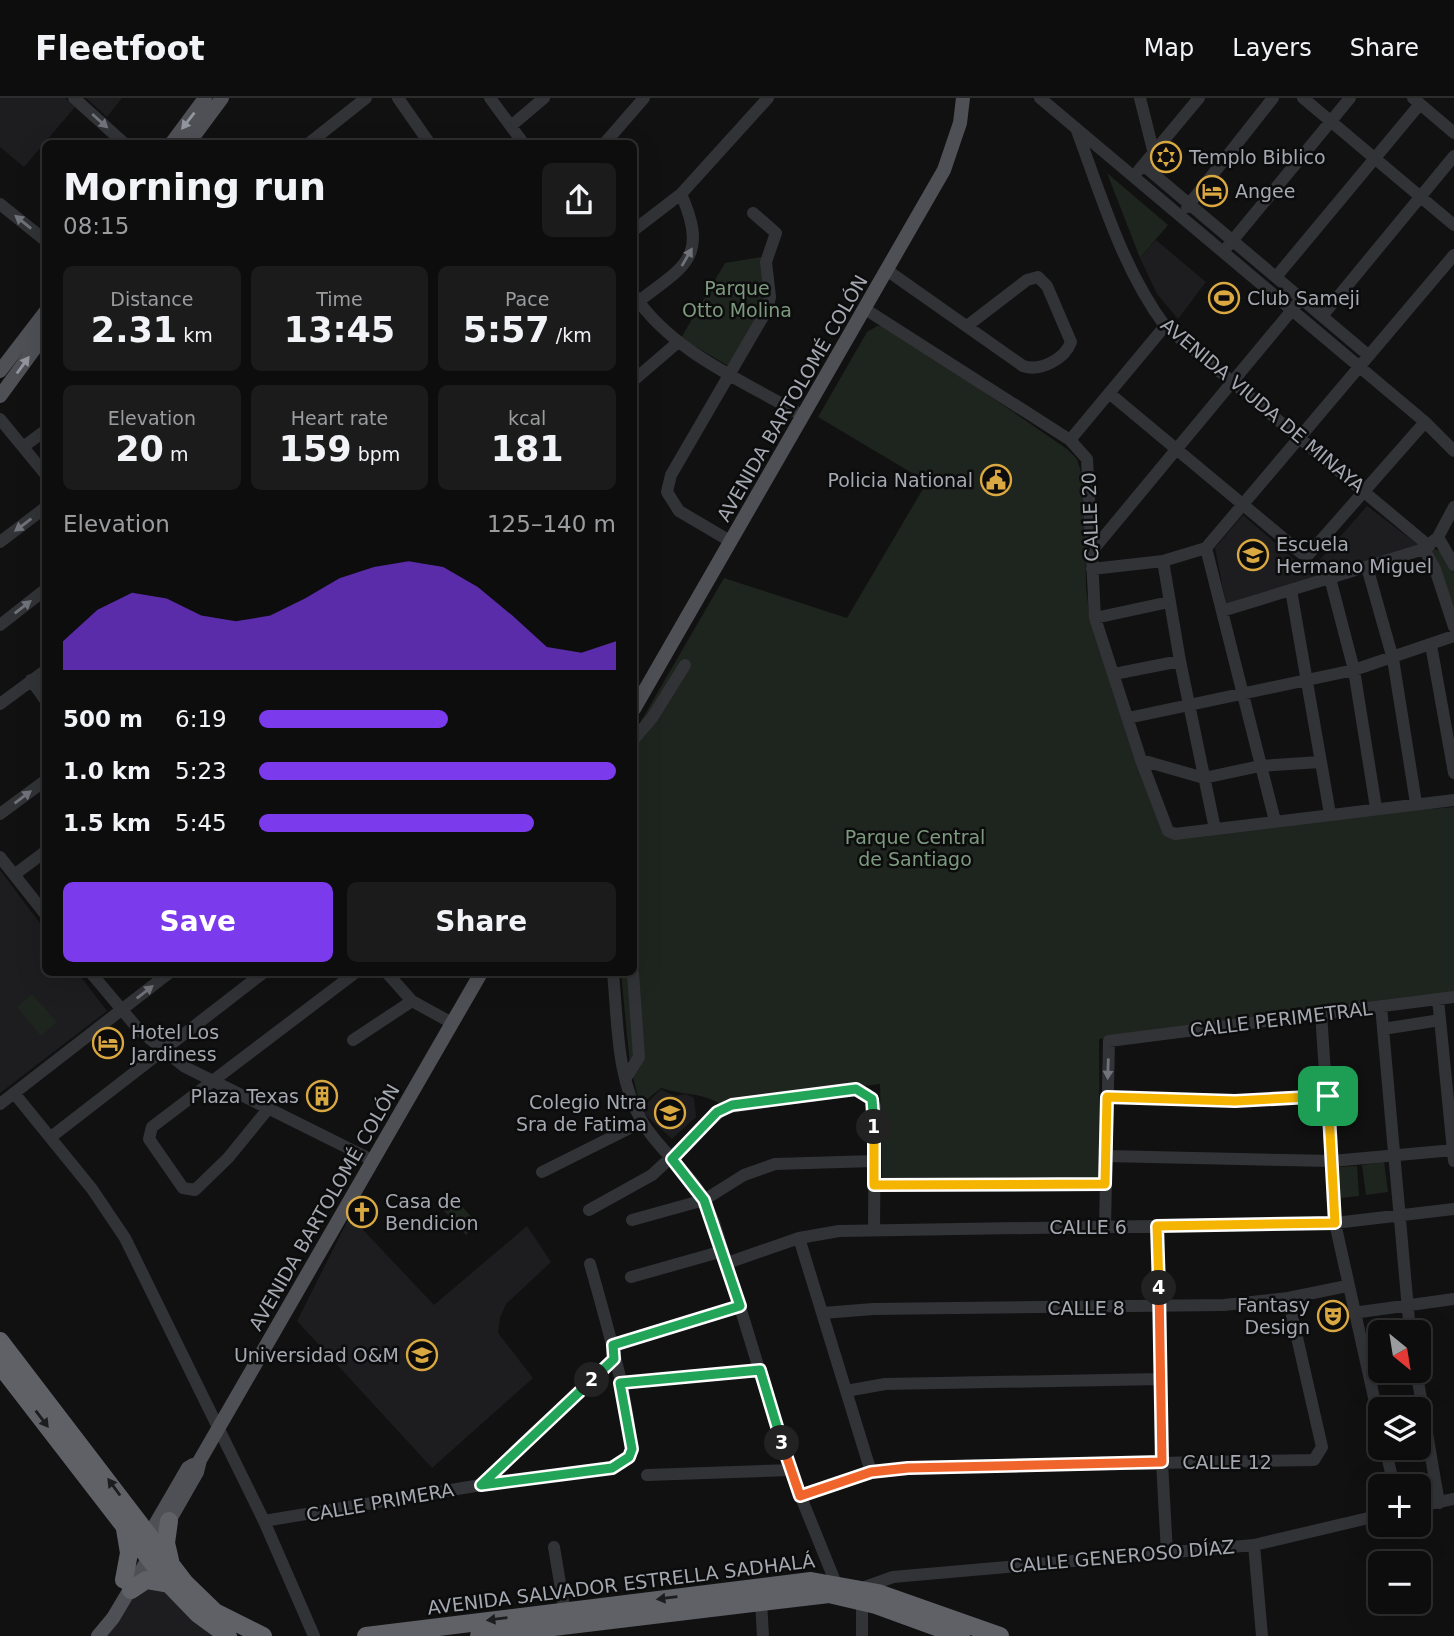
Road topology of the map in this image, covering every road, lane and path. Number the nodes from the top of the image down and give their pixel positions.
1 (74, 98) edge
2 (205, 98) edge
3 (222, 98) edge
4 (366, 98) edge
5 (490, 98) edge
6 (544, 98) edge
7 (644, 98) edge
8 (1040, 98) edge
9 (1140, 98) edge
10 (1199, 98) edge
11 (1273, 98) edge
12 (1303, 98) edge
13 (1350, 98) edge
14 (962, 99) edge
15 (403, 100) edge
16 (763, 100) edge
17 (1417, 101) edge
18 (1330, 121) junction
19 (511, 126) junction
20 (1076, 128) junction
21 (1454, 133) edge
22 (121, 140) edge
23 (173, 140) edge
24 (191, 140) edge
25 (313, 140) edge
26 (425, 140) edge
27 (521, 140) edge
28 (607, 140) edge
29 (1153, 150) junction
30 (1454, 156) edge
31 (1376, 161) junction
32 (1143, 165) junction
33 (1134, 177) junction
34 (681, 194) junction
35 (1420, 197) junction
36 (1189, 203) junction
37 (0, 204) edge
38 (753, 213) dead end
39 (1180, 216) junction
40 (1454, 225) edge
41 (637, 228) edge
42 (42, 238) edge
43 (1233, 240) junction
44 (1223, 252) junction
45 (1454, 255) edge
46 (888, 271) junction
47 (1276, 276) junction
48 (1302, 298) junction
49 (637, 299) edge
50 (637, 302) edge
51 (865, 309) junction
52 (1292, 310) junction
53 (1323, 315) junction
54 (42, 316) edge
55 (967, 326) junction
56 (1165, 326) junction
57 (42, 338) edge
58 (677, 343) junction
59 (1368, 355) junction
60 (1359, 366) junction
61 (0, 371) edge
62 (730, 373) junction
63 (637, 377) edge
64 (1233, 382) junction
65 (1109, 393) junction
66 (0, 396) edge
67 (803, 416) junction
68 (0, 419) edge
69 (1425, 422) junction
70 (42, 433) edge
71 (1298, 436) junction
72 (1450, 436) edge
73 (1070, 440) junction
74 (23, 447) junction
75 (1177, 449) junction
76 (1454, 451) edge
77 (42, 470) edge
78 (1364, 492) junction
79 (1241, 505) junction
80 (1454, 507) edge
81 (42, 510) edge
82 (730, 541) junction
83 (0, 542) edge
84 (1431, 544) junction
85 (1206, 548) junction
86 (1092, 551) junction
87 (1163, 561) junction
88 (1454, 565) edge
89 (1367, 567) junction
90 (1092, 569) junction
91 (1330, 578) junction
92 (1291, 590) junction
93 (42, 592) edge
94 (1169, 602) junction
95 (1222, 611) junction
96 (1095, 618) junction
97 (0, 625) edge
98 (1454, 626) edge
99 (1454, 636) edge
100 (1431, 645) junction
101 (1393, 659) junction
102 (1180, 662) junction
103 (685, 666) dead end
104 (1354, 670) junction
105 (42, 673) edge
106 (1114, 674) junction
107 (31, 680) junction
108 (1307, 680) junction
109 (42, 681) edge
110 (1241, 694) junction
111 (42, 695) edge
112 (0, 704) edge
113 (637, 704) edge
114 (1191, 706) junction
115 (1128, 718) junction
116 (1450, 728) edge
117 (637, 732) edge
118 (1141, 760) junction
119 (1320, 762) junction
120 (1260, 766) junction
121 (1454, 773) edge
122 (1204, 778) junction
123 (42, 783) edge
124 (1454, 800) edge
125 (1416, 803) junction
126 (1376, 808) junction
127 (0, 814) edge
128 (1330, 814) junction
129 (1275, 821) junction
130 (1215, 829) junction
131 (42, 854) edge
132 (0, 856) edge
133 (14, 875) junction
134 (42, 910) edge
135 (93, 976) edge
136 (165, 976) edge
137 (258, 976) edge
138 (351, 976) edge
139 (390, 976) edge
140 (479, 976) edge
141 (613, 976) edge
142 (633, 976) edge
143 (1454, 997) edge
144 (1438, 999) junction
145 (412, 1001) junction
146 (1381, 1006) junction
147 (121, 1010) junction
148 (1321, 1013) junction
149 (1440, 1020) junction
150 (452, 1023) junction
151 (1383, 1029) junction
152 (353, 1040) dead end
153 (1448, 1044) edge
154 (160, 1050) junction
155 (627, 1076) junction
156 (212, 1083) junction
157 (1451, 1092) edge
158 (14, 1093) junction
159 (1328, 1096) junction
160 (1107, 1097) junction
161 (0, 1104) edge
162 (268, 1110) junction
163 (642, 1122) junction
164 (51, 1137) junction
165 (1454, 1154) edge
166 (1106, 1156) junction
167 (1393, 1158) junction
168 (672, 1159) junction
169 (372, 1160) junction
170 (874, 1161) junction
171 (1332, 1161) junction
172 (542, 1172) dead end
173 (1105, 1184) junction
174 (874, 1185) junction
175 (704, 1200) junction
176 (1454, 1209) edge
177 (589, 1210) dead end
178 (1399, 1214) junction
179 (632, 1220) dead end
180 (1335, 1223) junction
181 (1105, 1226) junction
182 (1157, 1226) junction
183 (873, 1229) junction
184 (799, 1238) junction
185 (725, 1257) junction
186 (590, 1264) dead end
187 (631, 1277) dead end
188 (1347, 1286) junction
189 (1287, 1298) junction
190 (1454, 1299) edge
191 (1405, 1305) junction
192 (740, 1306) junction
193 (1160, 1308) junction
194 (823, 1313) junction
195 (1353, 1313) junction
196 (1408, 1320) edge
197 (0, 1341) edge
198 (613, 1345) junction
199 (614, 1359) junction
200 (0, 1365) edge
201 (760, 1370) junction
202 (1161, 1379) junction
203 (620, 1383) junction
204 (1418, 1383) edge
205 (846, 1391) junction
206 (1373, 1397) edge
207 (217, 1430) junction
208 (1162, 1462) junction
209 (790, 1470) junction
210 (871, 1472) junction
211 (647, 1475) dead end
212 (481, 1485) junction
213 (800, 1496) junction
214 (1454, 1499) edge
215 (1438, 1503) junction
216 (1431, 1504) edge
217 (165, 1517) junction
218 (1368, 1518) edge
219 (129, 1521) junction
220 (264, 1521) junction
221 (1254, 1545) junction
222 (149, 1547) junction
223 (554, 1547) dead end
224 (1167, 1553) junction
225 (172, 1577) junction
226 (127, 1585) junction
227 (838, 1589) junction
228 (862, 1595) junction
229 (761, 1601) junction
230 (566, 1618) junction
231 (100, 1632) edge
232 (228, 1636) edge
233 (263, 1636) edge
234 (314, 1636) edge
235 (366, 1636) edge
236 (479, 1636) edge
237 (763, 1636) edge
238 (862, 1636) edge
239 (961, 1636) edge
240 (1000, 1636) edge
241 (1262, 1636) edge

1 -> 22 street
2 -> 23 main road
3 - 24 main road
4 - 25 street
5 - 19 street
6 - 19 street
7 - 28 street
8 - 20 street
9 - 29 street
10 - 29 street
11 - 36 street
12 - 18 street
13 - 18 street
14 - 46 main road, AVENIDA BARTOLOMÉ COLÓN
15 - 26 street
16 - 34 street
17 - 21 street
17 - 31 street
18 - 31 street
18 - 43 street
19 - 27 street
20 - 33 street
20 - 56 street, AVENIDA VIUDA DE MINAYA
29 - 32 street
30 - 35 street
31 - 35 street
31 - 47 street
32 - 33 street
32 - 36 street
33 - 39 street
34 - 41 street
49 -> 34 street
35 - 40 street
35 - 53 street
36 - 39 street
36 - 43 street
42 -> 37 street
38 - 62 street
39 - 44 street
43 - 44 street
43 - 47 street
44 - 52 street
45 - 59 street
46 - 51 main road, AVENIDA BARTOLOMÉ COLÓN
46 - 55 street
47 - 48 street
48 - 52 street
48 - 53 street
50 - 58 street
51 - 67 main road, AVENIDA BARTOLOMÉ COLÓN
51 - 73 street, CALLE 20
52 - 60 street
52 - 64 street
53 - 59 street
54 - 61 main road
55 - 55 street
56 - 64 street, AVENIDA VIUDA DE MINAYA
56 - 65 street
66 -> 57 main road
58 - 62 street
58 - 63 street
59 - 60 street
60 - 69 street
60 - 71 street
62 - 67 street
62 - 82 street
64 - 71 street, AVENIDA VIUDA DE MINAYA
64 - 75 street
65 - 73 street
65 - 75 street
67 - 82 main road, AVENIDA BARTOLOMÉ COLÓN
68 - 74 street
69 - 72 street
69 - 78 street
70 - 74 street
71 - 78 street, AVENIDA VIUDA DE MINAYA
71 - 79 street
72 - 76 street
73 - 86 street, CALLE 20
74 - 77 street
75 - 79 street
75 - 86 street
78 - 79 street
78 - 84 street, AVENIDA VIUDA DE MINAYA
79 - 85 street
80 - 84 street
81 -> 83 street
82 - 113 main road, AVENIDA BARTOLOMÉ COLÓN
84 - 88 street
84 - 89 street
84 - 98 street
85 - 87 street
85 - 95 street
86 - 90 street, CALLE 20
87 - 90 street
87 - 94 street
89 - 91 street
89 - 101 street
90 - 96 street, CALLE 20
91 - 92 street
91 - 104 street
92 - 95 street
92 - 108 street
97 -> 93 street
94 - 96 street
94 - 102 street
95 - 110 street
96 - 106 street, CALLE 20
99 - 100 street
100 - 101 street
100 - 116 street
101 - 104 street
101 - 125 street
102 - 106 street
102 - 114 street
103 - 117 street
104 - 108 street
104 - 126 street
105 - 107 street
106 - 115 street, CALLE 20
107 - 109 street
107 - 111 street
107 - 112 street
108 - 110 street
108 - 119 street
110 - 114 street
110 - 120 street
114 - 115 street
114 - 122 street
115 - 118 street, CALLE 20
116 - 121 street
118 - 122 street
118 - 130 street, CALLE 20
119 - 120 street
119 - 128 street
120 - 122 street
120 - 129 street
122 - 130 street
127 -> 123 street
124 - 125 street
125 - 126 street
126 - 128 street
128 - 129 street
129 - 130 street
131 - 133 street
132 - 133 street
133 - 134 street
135 - 147 street
147 -> 136 street
137 - 154 street
138 - 156 street
139 - 145 street
140 - 150 main road, AVENIDA BARTOLOMÉ COLÓN
141 - 155 street
142 - 155 street
143 - 144 street, CALLE PERIMETRAL
144 - 146 street, CALLE PERIMETRAL
144 - 149 street
145 - 150 street
145 - 152 street
146 - 148 street, CALLE PERIMETRAL
146 - 151 street
147 - 154 street
147 - 158 street
148 - 159 street
148 -> 160 street, CALLE PERIMETRAL
149 - 151 street
149 - 153 street
150 - 169 main road, AVENIDA BARTOLOMÉ COLÓN
151 - 167 street
153 - 157 street
154 - 156 street
154 - 164 street
155 - 163 street
156 - 162 street
156 - 162 street
157 - 165 street
158 - 161 street
158 - 164 street
159 - 160 street
159 - 171 street
160 - 166 street
162 - 169 street
163 - 168 street
163 - 172 street
164 - 207 street
165 - 167 street
166 - 171 street
166 - 173 street
167 - 171 street
167 - 178 street
168 - 170 street
168 - 175 street
168 - 177 street
169 - 207 main road, AVENIDA BARTOLOMÉ COLÓN
170 - 174 street
170 - 175 street
171 - 180 street
173 - 174 street
173 - 181 street
174 - 183 street
175 - 179 street
175 - 185 street
176 - 178 street, CALLE 6
178 - 180 street, CALLE 6
178 - 191 street
180 - 182 street, CALLE 6
180 - 188 street
181 - 182 street, CALLE 6
181 - 183 street, CALLE 6
182 - 193 street
183 - 184 street, CALLE 6
184 - 185 street, CALLE 6
184 - 194 street
185 - 187 street, CALLE 6
185 - 192 street
186 - 198 street, CALLE PRIMERA
188 - 189 street, CALLE 8
188 - 195 street
189 - 193 street, CALLE 8
189 - 208 street, CALLE 12
190 - 191 street
191 - 195 street
191 - 196 street
192 - 198 street
192 - 201 street
193 - 194 street, CALLE 8
193 - 202 street
194 - 205 street
195 - 206 street
219 -> 197 highway
198 - 199 street, CALLE PRIMERA
199 - 203 street, CALLE PRIMERA
199 - 212 street
200 -> 219 highway
201 - 203 street
201 - 209 street
202 - 205 street
202 - 208 street
203 - 212 street, CALLE PRIMERA
204 - 215 street
205 - 210 street
207 - 217 main road, AVENIDA BARTOLOMÉ COLÓN
207 - 220 street
208 - 210 street, CALLE 12
208 - 224 street
209 - 211 street
209 - 213 street
210 - 213 street, CALLE 12
212 - 220 street, CALLE PRIMERA
213 - 227 street
214 - 215 street
215 - 216 street
217 - 219 highway
217 - 222 main road, AVENIDA BARTOLOMÉ COLÓN
217 - 225 highway
218 - 221 street, CALLE GENEROSO DÍAZ
219 - 222 highway
219 - 226 highway
220 - 234 street
221 - 224 street, CALLE GENEROSO DÍAZ
221 - 241 street
222 - 225 highway
222 - 226 main road, AVENIDA BARTOLOMÉ COLÓN
223 - 230 street
224 - 228 street, CALLE GENEROSO DÍAZ
225 - 226 highway
225 - 232 highway
225 - 233 highway
226 - 231 main road, AVENIDA BARTOLOMÉ COLÓN
227 - 228 highway, AVENIDA SALVADOR ESTRELLA SADHALÁ
227 - 229 highway, AVENIDA SALVADOR ESTRELLA SADHALÁ
227 -> 230 highway, AVENIDA SALVADOR ESTRELLA SADHALÁ
228 - 238 street
228 - 239 highway, AVENIDA SALVADOR ESTRELLA SADHALÁ
228 - 240 highway, AVENIDA SALVADOR ESTRELLA SADHALÁ
229 - 230 highway, AVENIDA SALVADOR ESTRELLA SADHALÁ
229 - 237 street
230 -> 235 highway, AVENIDA SALVADOR ESTRELLA SADHALÁ
230 - 236 highway, AVENIDA SALVADOR ESTRELLA SADHALÁ

